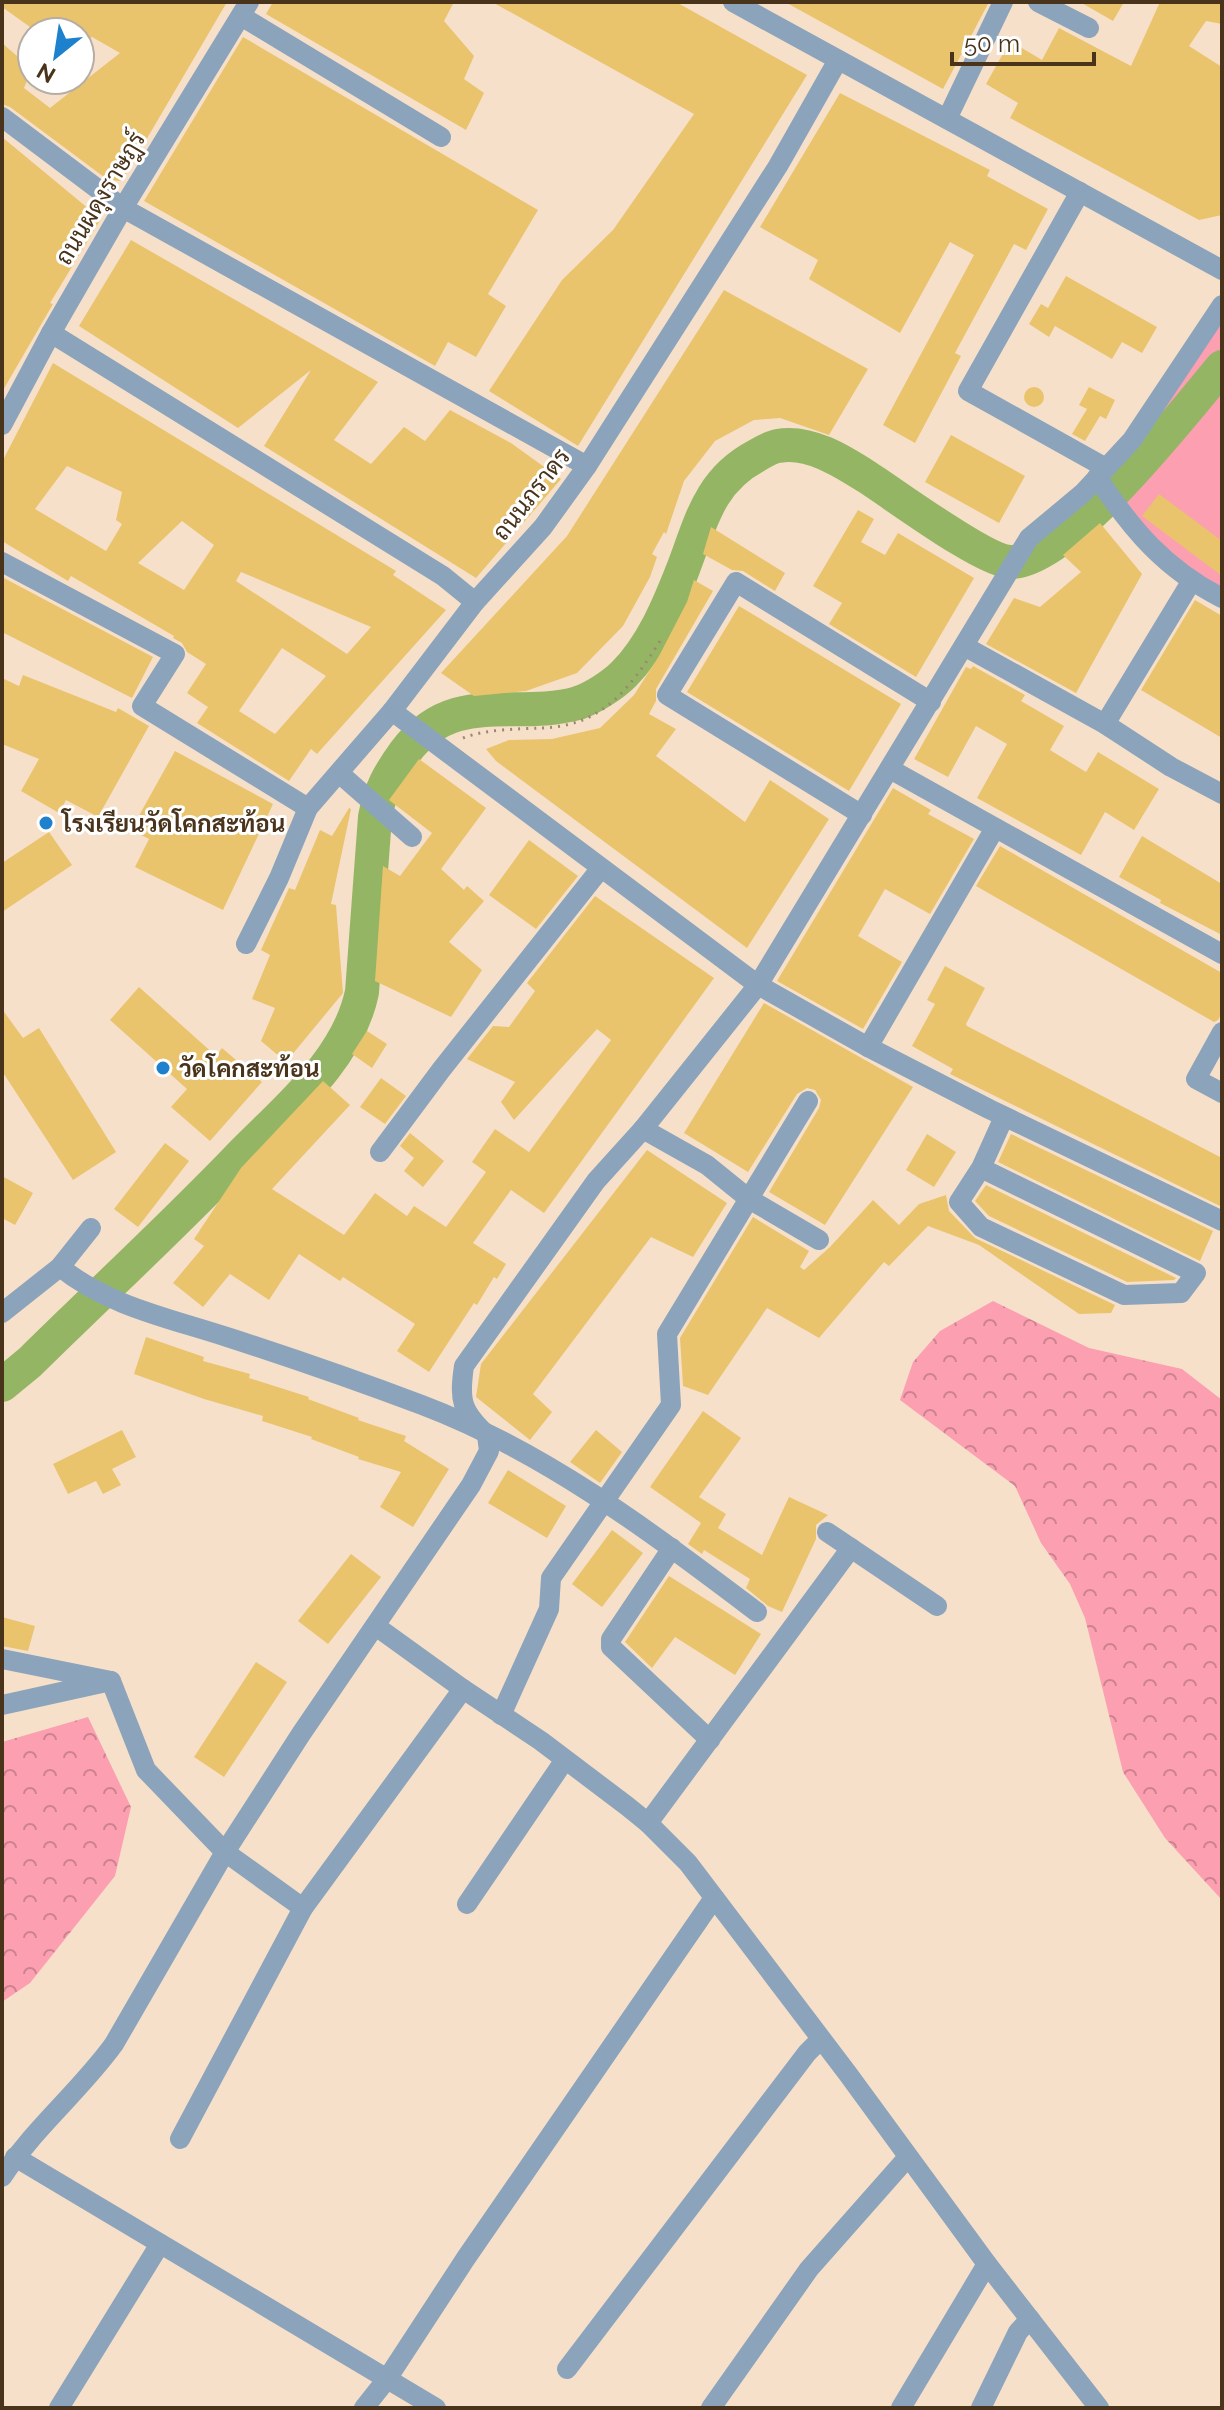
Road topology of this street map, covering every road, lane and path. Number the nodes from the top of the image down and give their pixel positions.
1 (733, 2) edge
2 (1003, 2) edge
3 (1038, 2) edge
4 (245, 9) edge
5 (763, 9) edge
6 (1089, 28) dead end
7 (838, 60) junction
8 (2, 117) edge
9 (947, 119) junction
10 (441, 137) dead end
11 (1080, 192) junction
12 (123, 208) junction
13 (1222, 270) edge
14 (1222, 305) edge
15 (51, 333) junction
16 (2, 425) edge
17 (587, 466) junction
18 (1102, 473) junction
19 (2, 562) edge
20 (1191, 582) junction
21 (1222, 598) edge
22 (475, 602) junction
23 (660, 641) dead end
24 (964, 646) junction
25 (931, 702) junction
26 (401, 716) junction
27 (1105, 724) junction
28 (442, 749) junction
29 (890, 769) junction
30 (339, 773) junction
31 (1222, 794) edge
32 (308, 808) junction
33 (862, 815) junction
34 (995, 828) junction
35 (412, 837) dead end
36 (601, 868) junction
37 (246, 944) dead end
38 (1222, 954) edge
39 (758, 985) junction
40 (1222, 1032) edge
41 (868, 1047) junction
42 (1222, 1093) edge
43 (808, 1101) dead end
44 (1004, 1117) junction
45 (643, 1129) junction
46 (380, 1152) dead end
47 (981, 1168) junction
48 (749, 1199) junction
49 (1222, 1221) edge
50 (91, 1228) dead end
51 (819, 1240) dead end
52 (60, 1267) junction
53 (2, 1313) edge
54 (487, 1435) junction
55 (605, 1501) junction
56 (827, 1532) dead end
57 (672, 1548) junction
58 (851, 1548) junction
59 (937, 1606) dead end
60 (757, 1612) dead end
61 (377, 1627) junction
62 (2, 1659) edge
63 (111, 1681) junction
64 (463, 1689) junction
65 (2, 1705) edge
66 (501, 1715) junction
67 (710, 1740) junction
68 (564, 1761) junction
69 (648, 1823) junction
70 (225, 1852) junction
71 (714, 1898) junction
72 (467, 1904) dead end
73 (303, 1908) junction
74 (821, 2039) junction
75 (180, 2139) dead end
76 (15, 2157) junction
77 (908, 2157) junction
78 (2, 2177) edge
79 (160, 2244) junction
80 (987, 2264) junction
81 (1030, 2319) junction
82 (567, 2369) dead end
83 (387, 2379) junction
84 (59, 2408) edge
85 (364, 2408) edge
86 (436, 2408) edge
87 (711, 2408) edge
88 (901, 2408) edge
89 (981, 2408) edge
90 (1099, 2408) edge

1 - 5 street
2 - 9 street
3 - 6 street
4 - 10 street
4 - 12 street, ถนนผดุงราษฎร์
5 - 7 street
7 - 9 street
7 - 17 street, ถนนภราดร
8 - 12 street
9 - 11 street
11 - 13 street
11 - 18 street
12 - 15 street, ถนนผดุงราษฎร์
12 - 17 street
14 - 18 street
15 - 16 street, ถนนผดุงราษฎร์
15 - 22 street
17 - 22 street, ถนนภราดร
18 - 20 street
18 - 24 street
19 - 32 street
20 - 21 street
20 - 27 street
22 - 26 street, ถนนภราดร
23 - 28 path
24 - 25 street
24 - 27 street
25 - 29 street
25 - 33 street
26 - 28 street
26 - 30 street, ถนนภราดร
27 - 31 street
28 - 36 street
29 - 33 street
29 - 34 street
30 - 32 street, ถนนภราดร
30 - 35 street
32 - 37 street, ถนนภราดร
33 - 39 street
34 - 38 street
34 - 41 street
36 - 39 street
36 - 46 street
39 - 41 street
39 - 45 street
40 - 42 street
41 - 44 street
43 - 48 street
44 - 47 street
44 - 49 street
45 - 48 street
45 - 54 street
47 - 47 street
48 - 51 street
48 - 55 street
50 - 52 street
52 - 53 street
52 - 54 street
54 - 55 street
54 - 61 street
55 - 57 street
55 - 66 street
56 - 58 street
57 - 60 street
57 - 67 street
58 - 59 street
58 - 67 street
61 - 64 street
61 - 70 street
62 - 63 street
63 - 65 street
63 - 70 street
64 - 66 street
64 - 73 street
66 - 68 street
67 - 69 street
68 - 69 street
68 - 72 street
69 - 71 street
70 - 73 street
70 - 76 street
71 - 74 street
71 - 83 street
73 - 75 street
74 - 77 street
74 - 82 street
76 - 78 street
76 - 79 street
77 - 80 street
77 - 87 street
79 - 83 street
79 - 84 street
80 - 81 street
80 - 88 street
81 - 89 street
81 - 90 street
83 - 85 street
83 - 86 street

